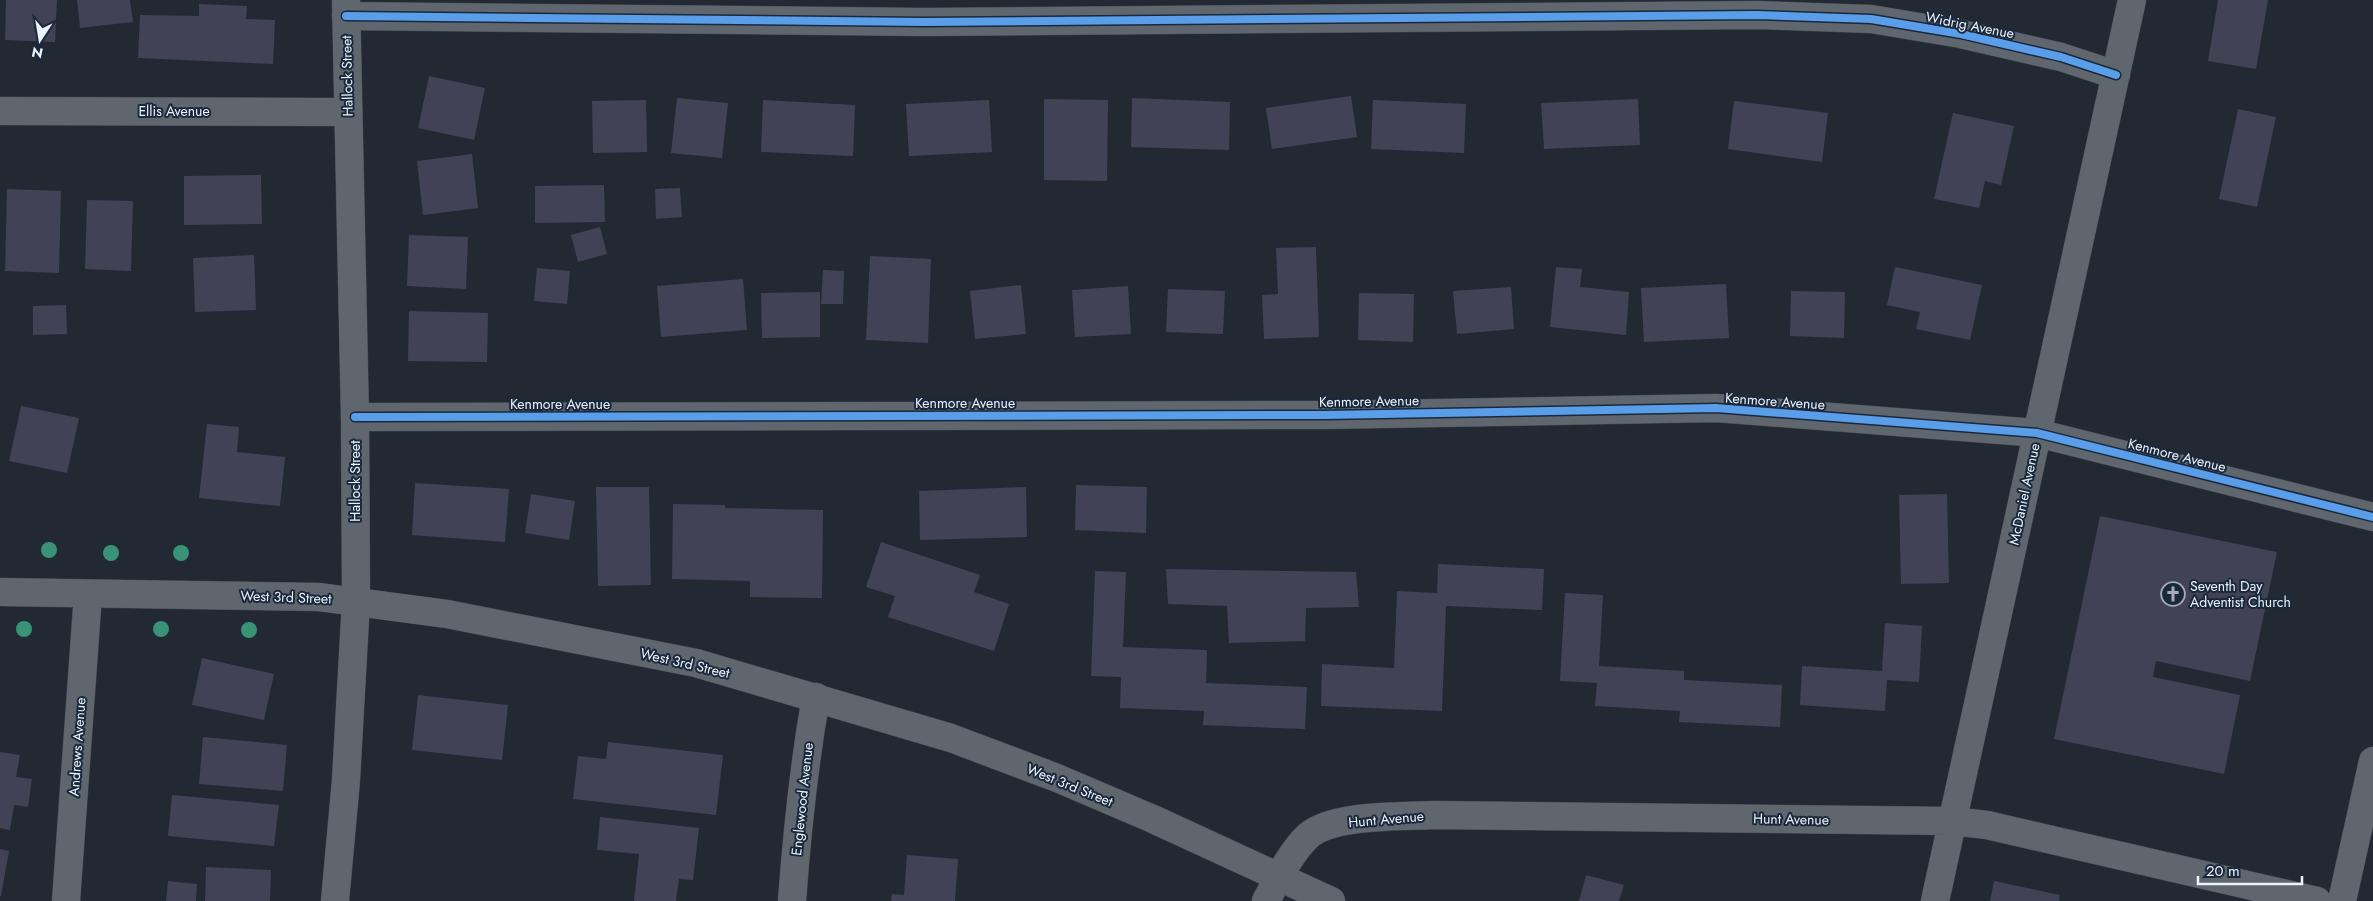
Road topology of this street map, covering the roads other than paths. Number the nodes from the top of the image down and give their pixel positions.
1 (2132, 0) edge
2 (346, 8) edge
3 (2116, 75) junction
4 (0, 111) edge
5 (348, 112) junction
6 (355, 417) junction
7 (2037, 433) junction
8 (2373, 517) edge
9 (0, 592) edge
10 (88, 594) junction
11 (356, 601) junction
12 (816, 697) junction
13 (2373, 761) edge
14 (1952, 821) junction
15 (1279, 876) junction
16 (66, 901) edge
17 (335, 901) edge
18 (792, 901) edge
19 (1266, 901) edge
20 (1331, 901) edge
21 (1935, 901) edge
22 (2317, 901) edge
23 (2342, 901) edge

1 - 3 street, McDaniel Avenue
2 - 3 street, Widrig Avenue
2 - 5 street, Hallock Street
3 - 7 street, McDaniel Avenue
4 - 5 street, Ellis Avenue
5 - 6 street, Hallock Street
6 - 7 street, Kenmore Avenue
6 - 11 street, Hallock Street
7 - 8 street, Kenmore Avenue
7 - 14 street, McDaniel Avenue
9 - 10 street, West 3rd Street
10 - 11 street, West 3rd Street
10 - 16 street, Andrews Avenue
11 - 12 street, West 3rd Street
11 - 17 street, Hallock Street
12 - 15 street, West 3rd Street
12 - 18 street, Englewood Avenue
13 - 23 street
14 - 15 street, Hunt Avenue
14 - 21 street, McDaniel Avenue
14 - 22 street, Hunt Avenue
15 - 19 street, Hunt Avenue
15 - 20 street, West 3rd Street

